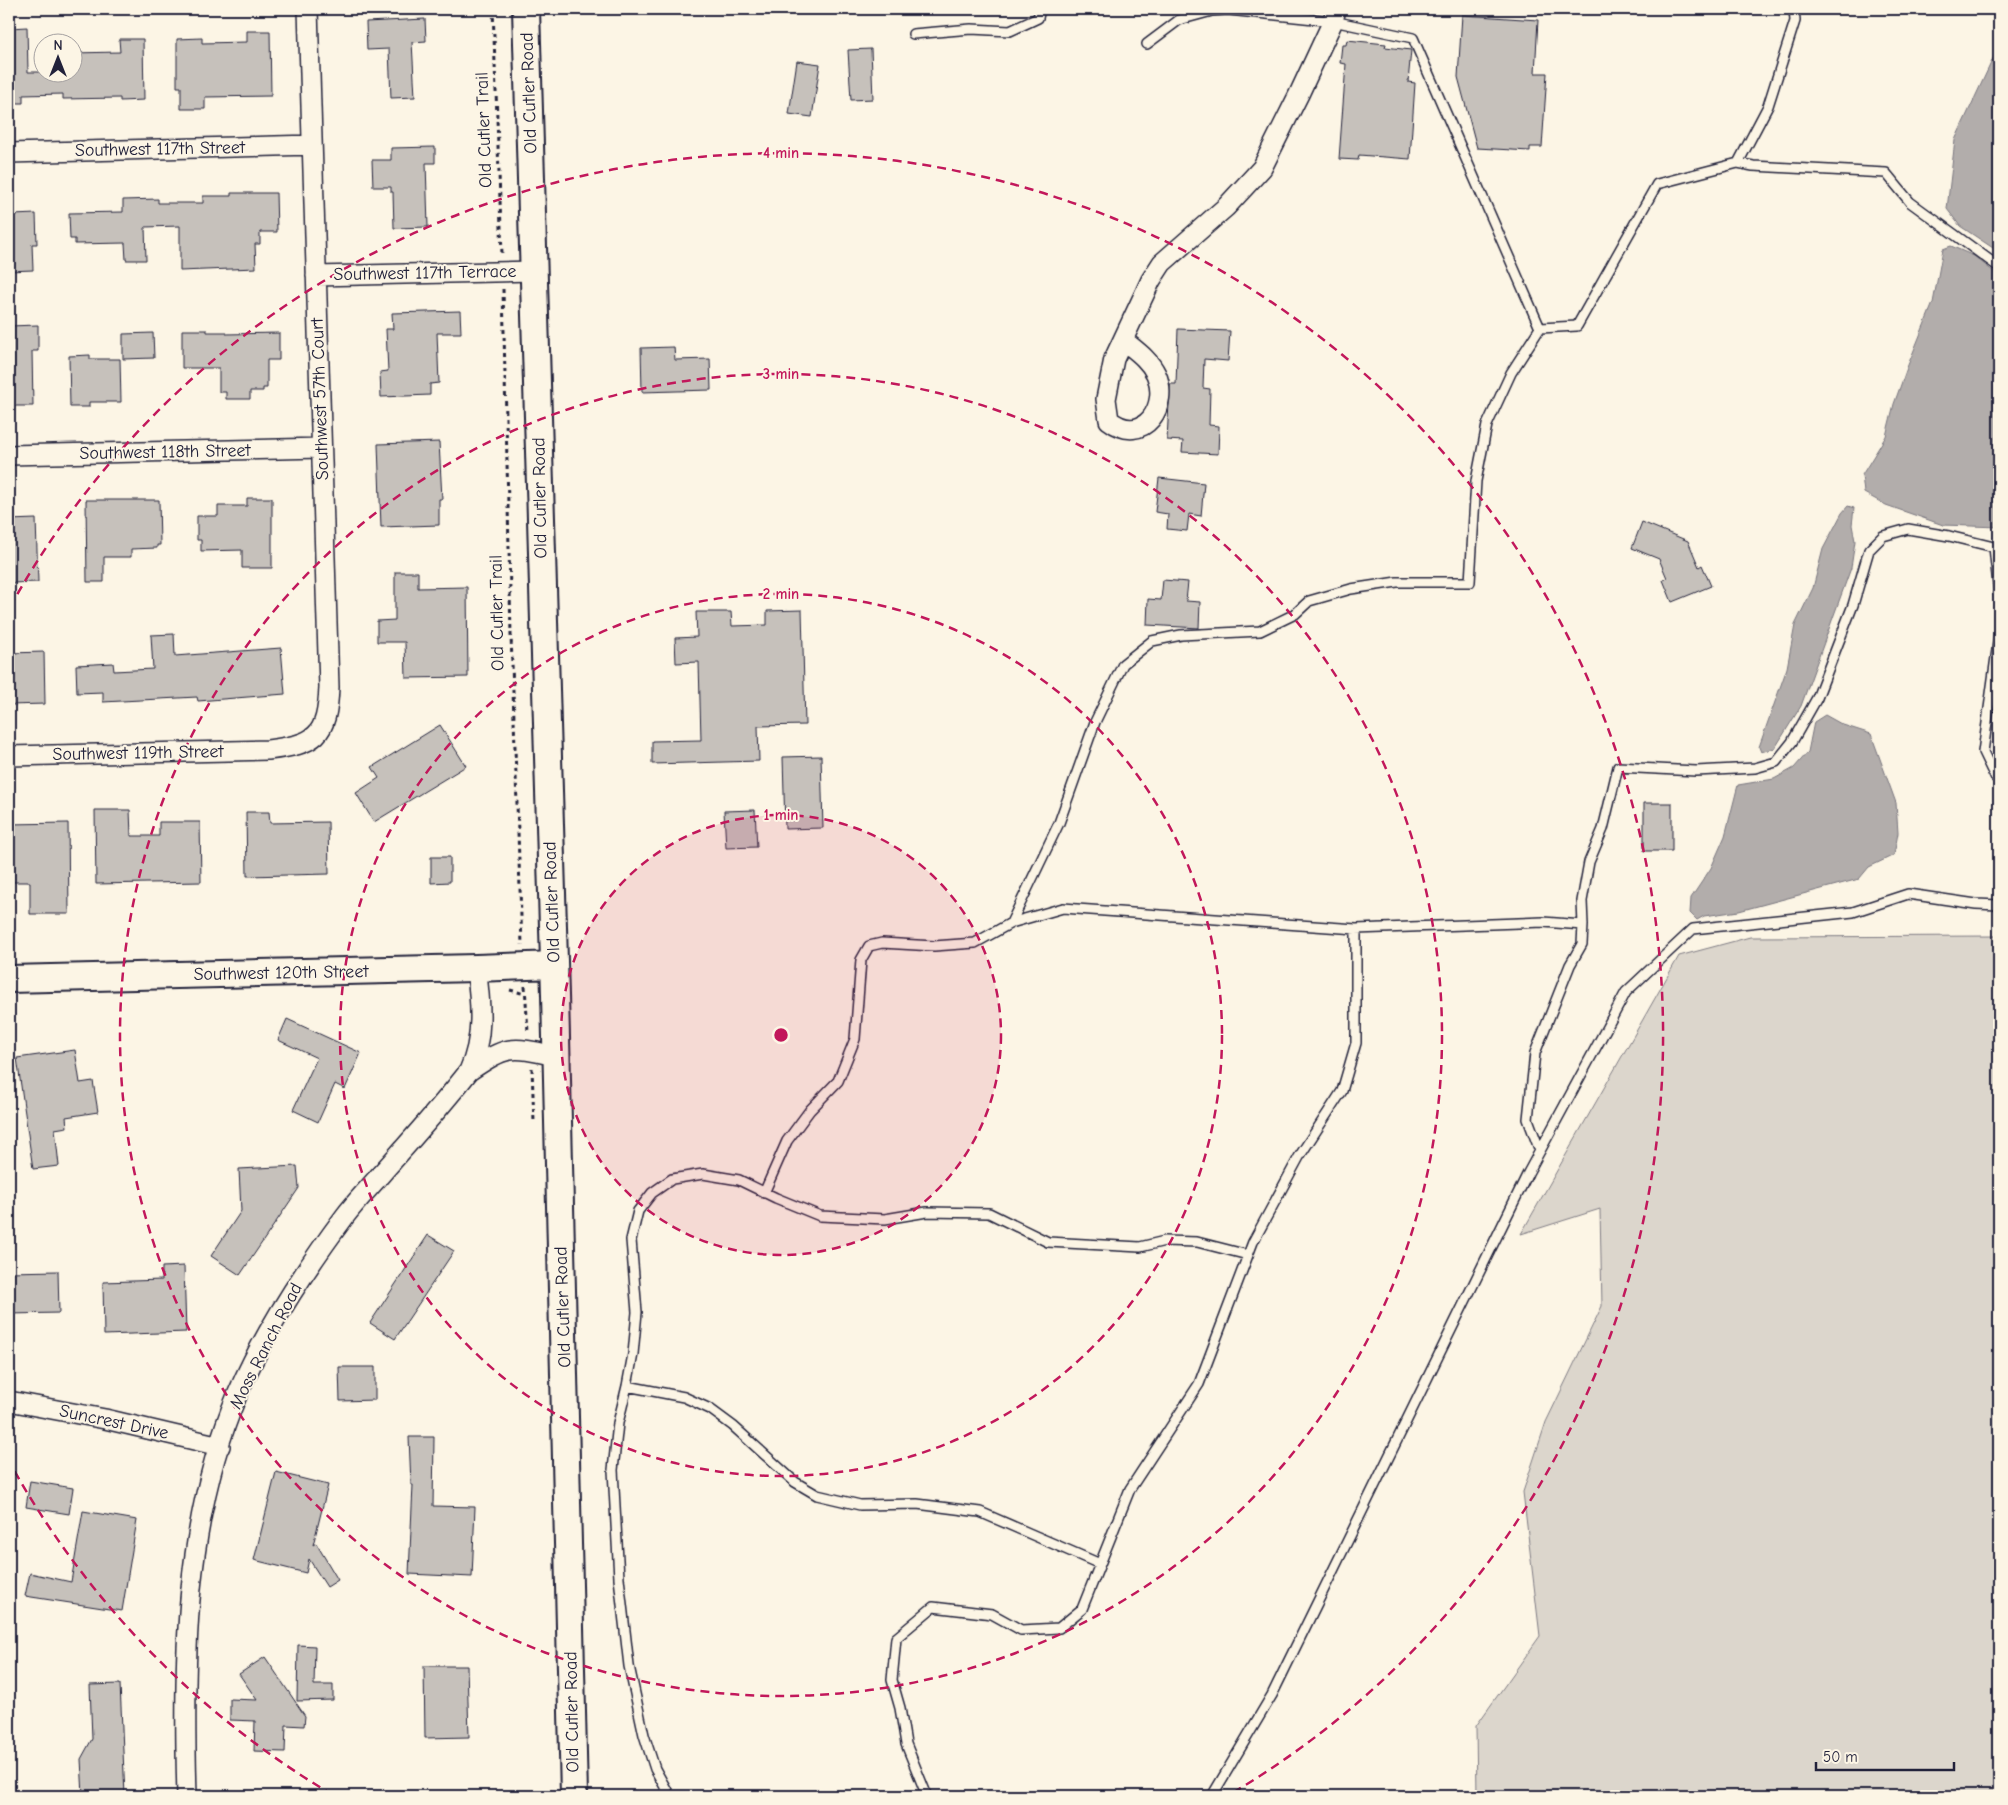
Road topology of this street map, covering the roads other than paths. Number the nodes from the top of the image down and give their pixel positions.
1 (308, 9) edge
2 (526, 9) edge
3 (1040, 9) edge
4 (1794, 9) edge
5 (1334, 15) edge
6 (913, 34) dead end
7 (1147, 44) dead end
8 (312, 146) junction
9 (9, 153) edge
10 (1738, 163) junction
11 (1999, 267) edge
12 (535, 271) junction
13 (316, 276) junction
14 (1540, 328) junction
15 (1123, 340) dead end
16 (321, 448) junction
17 (9, 455) edge
18 (1997, 547) edge
19 (1999, 595) edge
20 (1999, 635) edge
21 (268, 750) joint
22 (9, 756) edge
23 (1999, 780) edge
24 (1999, 905) edge
25 (1011, 924) junction
26 (1583, 925) junction
27 (1356, 929) junction
28 (554, 965) junction
29 (476, 968) junction
30 (9, 979) edge
31 (556, 1056) junction
32 (468, 1071) junction
33 (1540, 1150) junction
34 (764, 1193) junction
35 (1248, 1255) junction
36 (627, 1386) junction
37 (9, 1401) edge
38 (220, 1446) junction
39 (1100, 1564) junction
40 (187, 1796) edge
41 (574, 1796) edge
42 (670, 1796) edge
43 (927, 1796) edge
44 (1212, 1796) edge

1 - 8 street, Southwest 57th Court
2 - 12 main road, Old Cutler Road
3 - 6 lane
4 - 10 lane
5 - 7 lane
5 - 14 lane
5 - 15 street
8 - 9 street, Southwest 117th Street
8 - 13 street, Southwest 57th Court
10 - 11 lane
10 - 14 lane
12 - 13 street, Southwest 117th Terrace
12 - 28 main road, Old Cutler Road
13 - 16 street, Southwest 57th Court
14 - 25 lane
16 - 17 street, Southwest 118th Street
16 - 21 street, Southwest 57th Court
18 - 19 lane
18 - 26 lane
20 - 23 lane
21 - 22 street, Southwest 119th Street
24 - 33 lane
25 - 27 lane
25 - 34 lane
26 - 27 lane
26 - 33 lane
27 - 35 lane
28 - 29 main road, Southwest 120th Street
28 - 31 main road, Old Cutler Road
29 - 30 main road, Southwest 120th Street
29 - 32 street, Moss Ranch Road
31 - 32 street, Moss Ranch Road
31 - 41 main road, Old Cutler Road
32 - 38 street, Moss Ranch Road
33 - 44 lane
34 - 35 lane
34 - 36 lane
35 - 39 lane
36 - 39 lane
36 - 42 lane
37 - 38 street, Suncrest Drive
38 - 40 street, Moss Ranch Road
39 - 43 lane

